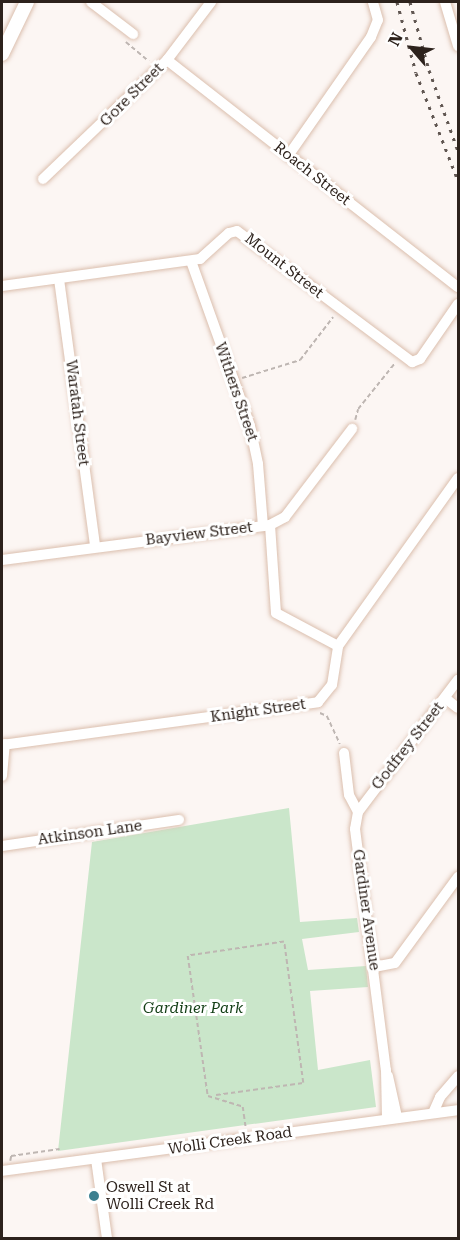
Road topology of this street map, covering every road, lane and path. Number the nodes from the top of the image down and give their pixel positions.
1 (27, 2) edge
2 (91, 2) edge
3 (211, 2) edge
4 (373, 2) edge
5 (445, 2) edge
6 (133, 34) joint
7 (458, 40) edge
8 (3, 48) edge
9 (167, 60) junction
10 (158, 68) junction
11 (288, 156) junction
12 (43, 179) dead end
13 (191, 261) junction
14 (59, 279) junction
15 (2, 286) edge
16 (459, 287) edge
17 (459, 304) edge
18 (339, 309) junction
19 (401, 356) junction
20 (232, 380) junction
21 (352, 429) joint
22 (459, 478) edge
23 (266, 525) junction
24 (94, 547) junction
25 (2, 560) edge
26 (338, 646) junction
27 (459, 680) edge
28 (445, 698) junction
29 (459, 708) edge
30 (322, 716) dead end
31 (3, 745) edge
32 (344, 753) joint
33 (2, 776) edge
34 (358, 812) junction
35 (179, 820) dead end
36 (2, 846) edge
37 (459, 877) edge
38 (374, 967) junction
39 (456, 1079) edge
40 (216, 1095) junction
41 (459, 1110) edge
42 (439, 1112) junction
43 (392, 1118) junction
44 (246, 1130) dead end
45 (60, 1149) dead end
46 (96, 1159) junction
47 (5, 1171) edge
48 (107, 1239) edge

1 - 8 main road
2 - 6 street
3 - 9 street, Gore Street
4 - 11 street
5 - 7 street
6 - 10 path
9 - 10 street, Gore Street
9 - 11 street, Roach Street
10 - 12 street, Gore Street
11 - 16 street, Roach Street
13 - 14 street, Mount Street
13 - 18 street, Mount Street
13 - 20 street, Withers Street
14 - 15 street, Mount Street
14 - 24 street, Waratah Street
17 - 19 street
18 - 19 street, Mount Street
18 - 20 path
19 - 21 path
20 - 23 street, Withers Street
21 - 23 street, Bayview Street
22 - 26 street, Knight Street
23 - 24 street, Bayview Street
23 - 26 street, Withers Street
24 - 25 street, Bayview Street
26 - 31 street, Knight Street
27 - 28 street, Godfrey Street
28 - 29 street
28 - 34 street, Godfrey Street
30 - 32 path
31 - 33 street
32 - 34 street, Gardiner Avenue
34 - 38 street, Gardiner Avenue
35 - 36 street, Atkinson Lane
37 - 38 street
38 - 43 street, Gardiner Avenue
39 - 42 street
40 - 40 path
40 - 44 path
41 - 42 street, Wolli Creek Road
42 - 43 street, Wolli Creek Road
43 - 46 street, Wolli Creek Road
45 - 47 path
46 - 47 street, Wolli Creek Road
46 - 48 street

